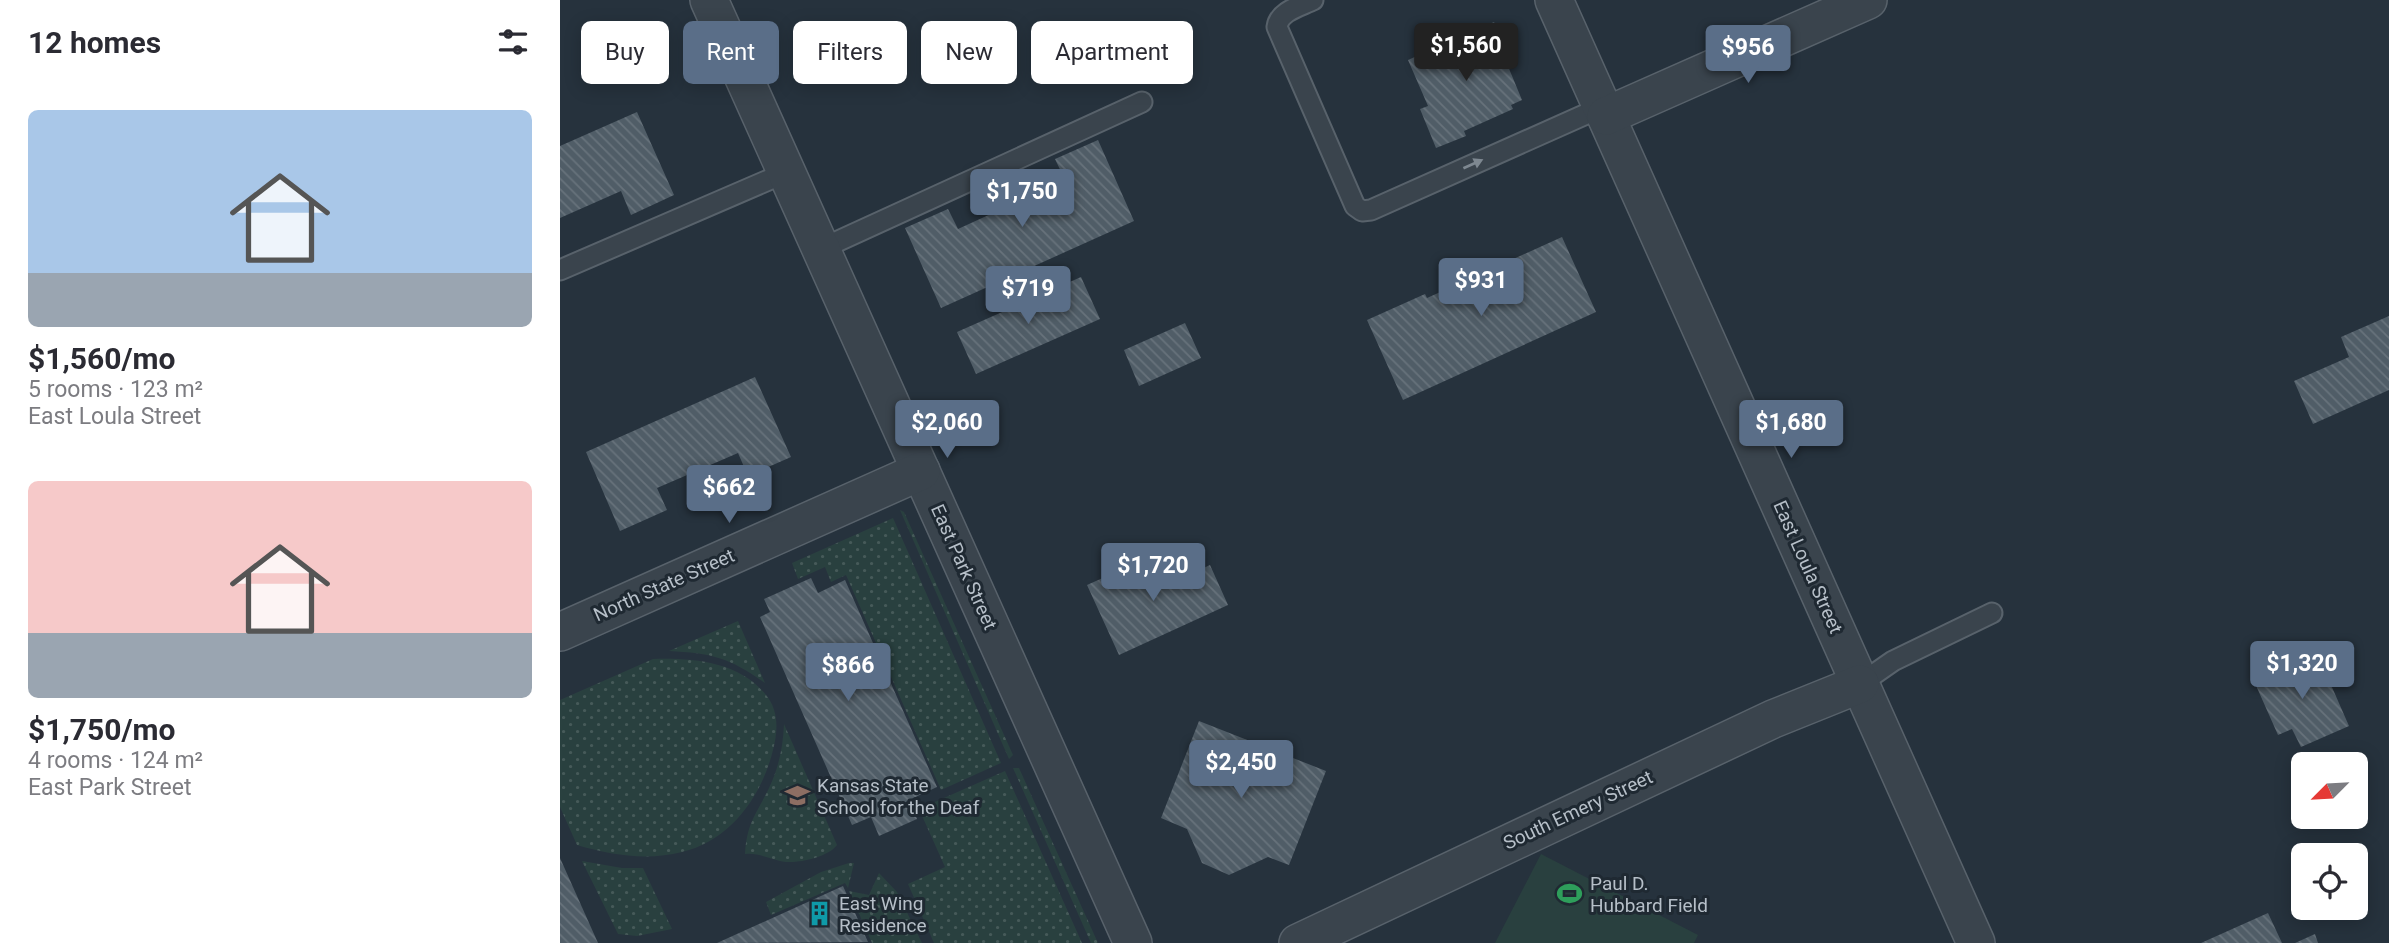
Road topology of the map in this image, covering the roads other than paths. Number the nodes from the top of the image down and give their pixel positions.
1 (709, 0) edge
2 (1313, 0) edge
3 (1554, 0) edge
4 (1867, 0) edge
5 (1142, 102) dead end
6 (1604, 112) junction
7 (787, 172) junction
8 (821, 249) junction
9 (560, 270) edge
10 (921, 471) junction
11 (1992, 613) dead end
12 (560, 632) edge
13 (1860, 684) junction
14 (1133, 943) edge
15 (1298, 943) edge
16 (1976, 943) edge

1 - 7 street, East Park Street
2 -> 6 lane
3 - 6 street, East Loula Street
4 - 6 street
5 - 8 lane
6 - 13 street, East Loula Street
7 - 8 street, East Park Street
7 - 9 lane
8 - 10 street, East Park Street
10 - 12 street, North State Street
10 - 14 street, East Park Street
11 - 13 lane
13 - 15 street, South Emery Street
13 - 16 street, East Loula Street

